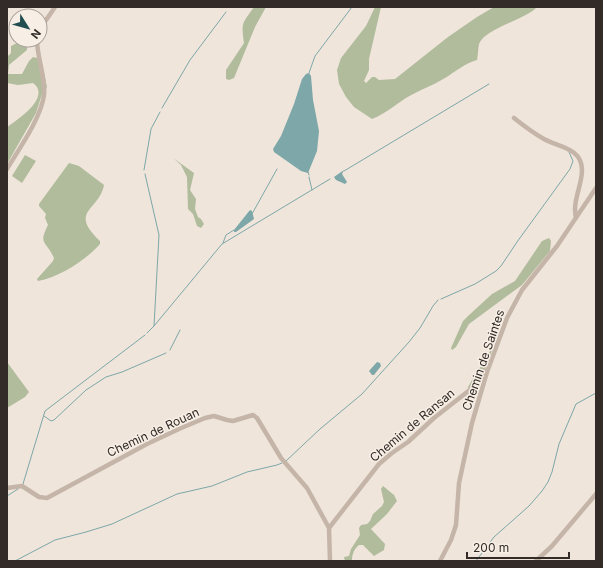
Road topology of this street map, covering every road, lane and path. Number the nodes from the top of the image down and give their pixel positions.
1 (55, 7) edge
2 (48, 17) edge
3 (38, 48) edge
4 (514, 118) dead end
5 (7, 169) edge
6 (596, 188) edge
7 (576, 218) junction
8 (487, 372) junction
9 (7, 488) edge
10 (596, 494) edge
11 (329, 528) junction
12 (330, 561) edge
13 (440, 561) edge
14 (536, 561) edge

1 - 2 street
3 - 5 street
4 - 7 street
6 - 7 street, Chemin de Saintes
7 - 8 street, Chemin de Saintes
8 - 11 street, Chemin de Ransan
8 - 13 street, Chemin de Saintes
9 - 11 street, Chemin de Rouan
10 - 14 street
11 - 12 street

